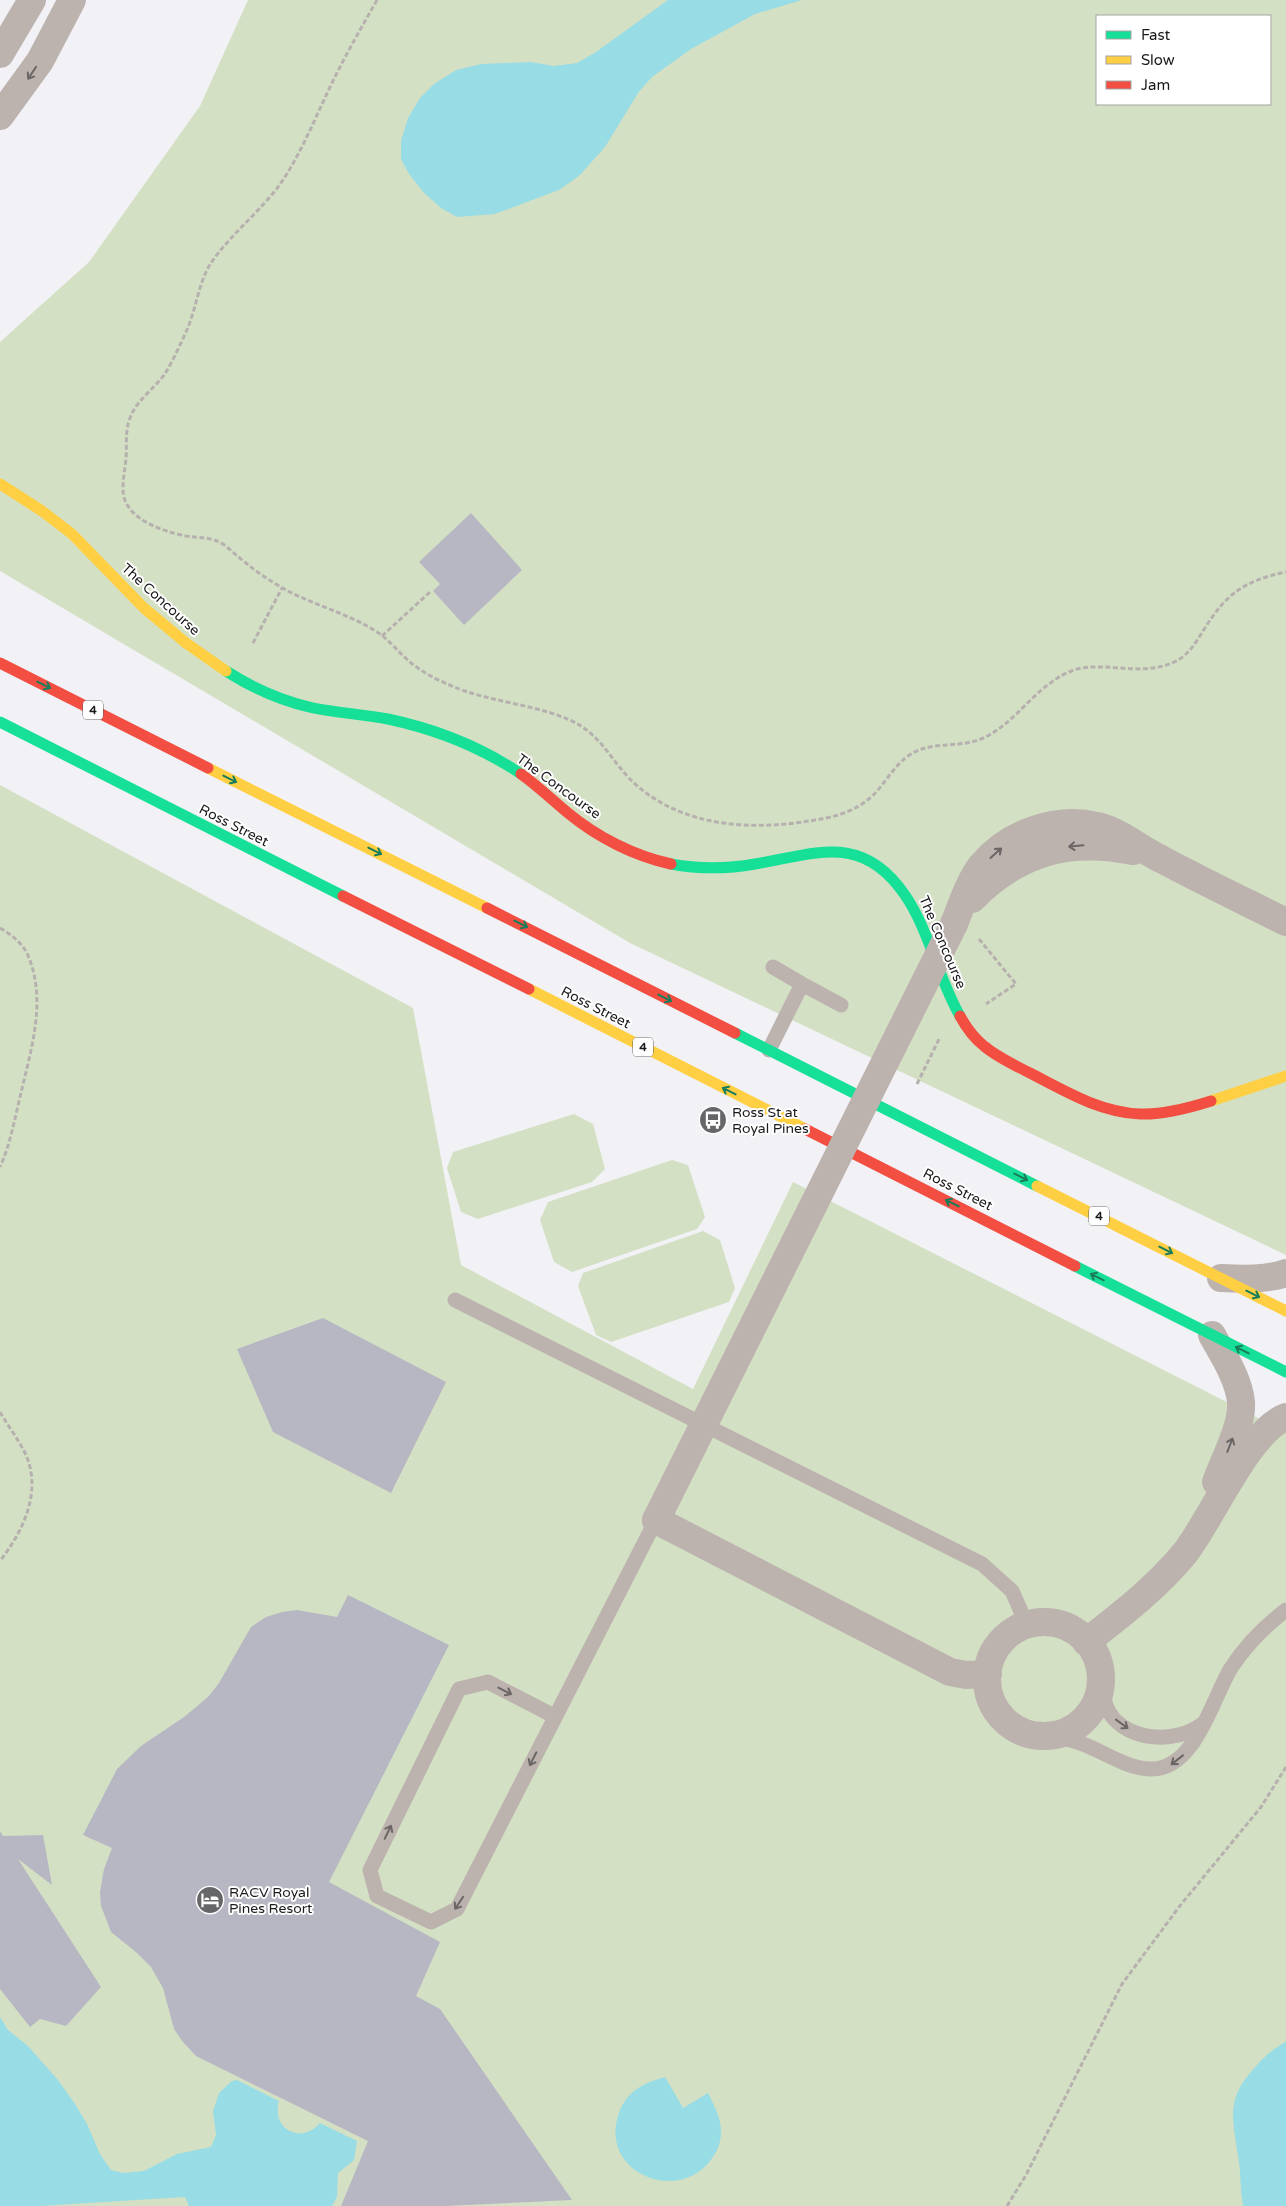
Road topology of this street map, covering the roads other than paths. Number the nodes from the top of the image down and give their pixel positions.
1 (32, 0) edge
2 (72, 0) edge
3 (16, 30) junction
4 (48, 48) junction
5 (0, 54) edge
6 (0, 116) edge
7 (0, 484) edge
8 (0, 663) edge
9 (0, 722) edge
10 (1286, 922) edge
11 (772, 967) dead end
12 (802, 984) junction
13 (840, 1005) dead end
14 (769, 1050) junction
15 (1286, 1076) edge
16 (1286, 1273) edge
17 (1221, 1278) junction
18 (455, 1300) dead end
19 (1286, 1311) edge
20 (1212, 1335) junction
21 (1286, 1372) edge
22 (1286, 1417) edge
23 (656, 1520) junction
24 (1194, 1540) junction
25 (1286, 1610) edge
26 (1027, 1625) junction
27 (1086, 1642) junction
28 (988, 1674) junction
29 (1100, 1682) junction
30 (554, 1716) junction
31 (1205, 1721) junction
32 (1046, 1736) junction

1 - 3 street
2 - 4 street
3 - 4 street
3 - 5 street
4 -> 6 street
7 - 15 main road, The Concourse
8 -> 14 main road, 4
20 -> 9 main road, Ross Street / 4
10 - 23 street, bridge
11 - 12 lane
12 - 13 lane
12 - 14 lane
14 -> 17 main road, 4
16 - 17 street
17 -> 19 main road, 4
18 - 26 lane
21 -> 20 main road, Ross Street / 4
24 -> 20 street
22 - 24 street
23 - 28 street
23 - 30 lane
24 - 27 street
25 - 31 lane
26 - 27 street
26 - 28 street
27 - 29 street
28 - 32 street
29 -> 31 lane
29 - 32 street
30 -> 30 lane
31 -> 32 lane

